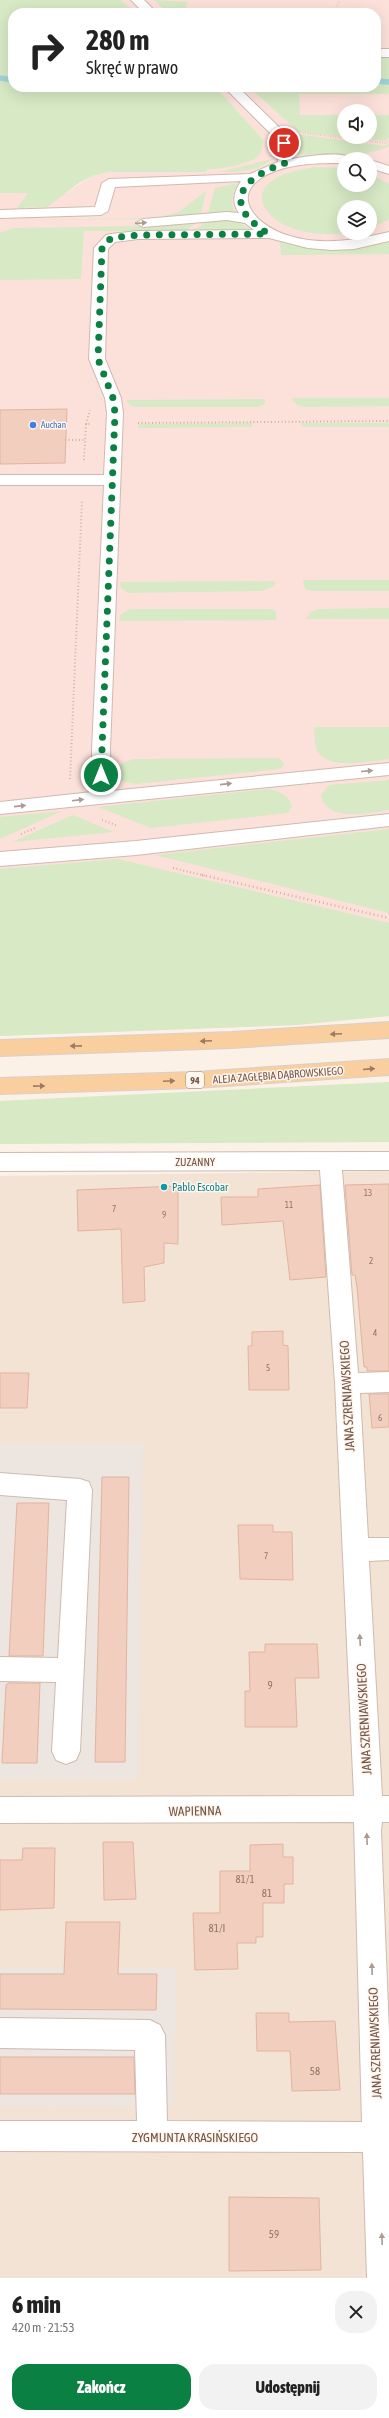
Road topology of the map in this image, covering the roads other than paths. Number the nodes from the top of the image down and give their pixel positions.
1 (137, 0) edge
2 (146, 8) edge
3 (236, 92) edge
4 (337, 159) edge
5 (285, 163) junction
6 (254, 178) junction
7 (0, 214) edge
8 (250, 219) junction
9 (0, 223) edge
10 (268, 234) junction
11 (389, 236) edge
12 (0, 480) edge
13 (112, 480) junction
14 (389, 769) edge
15 (103, 797) junction
16 (0, 808) edge
17 (389, 820) edge
18 (0, 859) edge
19 (389, 1030) edge
20 (0, 1048) edge
21 (389, 1067) edge
22 (0, 1086) edge
23 (389, 1161) edge
24 (0, 1162) edge
25 (330, 1162) junction
26 (389, 1382) edge
27 (347, 1383) junction
28 (0, 1484) edge
29 (355, 1550) junction
30 (389, 1550) edge
31 (0, 1669) edge
32 (70, 1670) junction
33 (66, 1751) dead end
34 (379, 1809) edge
35 (0, 1810) edge
36 (0, 2033) edge
37 (0, 2136) edge
38 (152, 2136) junction
39 (384, 2137) edge
40 (383, 2278) edge

1 - 2 street
3 - 5 street
4 - 5 street
5 - 6 street
6 - 7 street
6 - 8 street
9 -> 8 street
8 - 10 street
10 - 11 street
10 - 13 street
12 - 13 street
13 - 15 street
15 -> 14 street
16 -> 15 street
17 - 18 street
19 -> 20 main road
22 -> 21 main road, ALEJA ZAGŁĘBIA DĄBROWSKIEGO / 94
23 - 25 street, ZUZANNY
24 - 25 street, ZUZANNY
25 - 27 street, JANA SZRENIAWSKIEGO
26 - 27 street
27 - 29 street, JANA SZRENIAWSKIEGO
28 - 32 street
29 - 30 street
34 -> 29 street, JANA SZRENIAWSKIEGO
31 - 32 street
32 - 33 street
34 - 35 street, WAPIENNA
39 -> 34 street, JANA SZRENIAWSKIEGO
36 - 38 street
37 - 38 street, ZYGMUNTA KRASIŃSKIEGO
38 - 39 street, ZYGMUNTA KRASIŃSKIEGO
40 -> 39 street, JANA SZRENIAWSKIEGO

